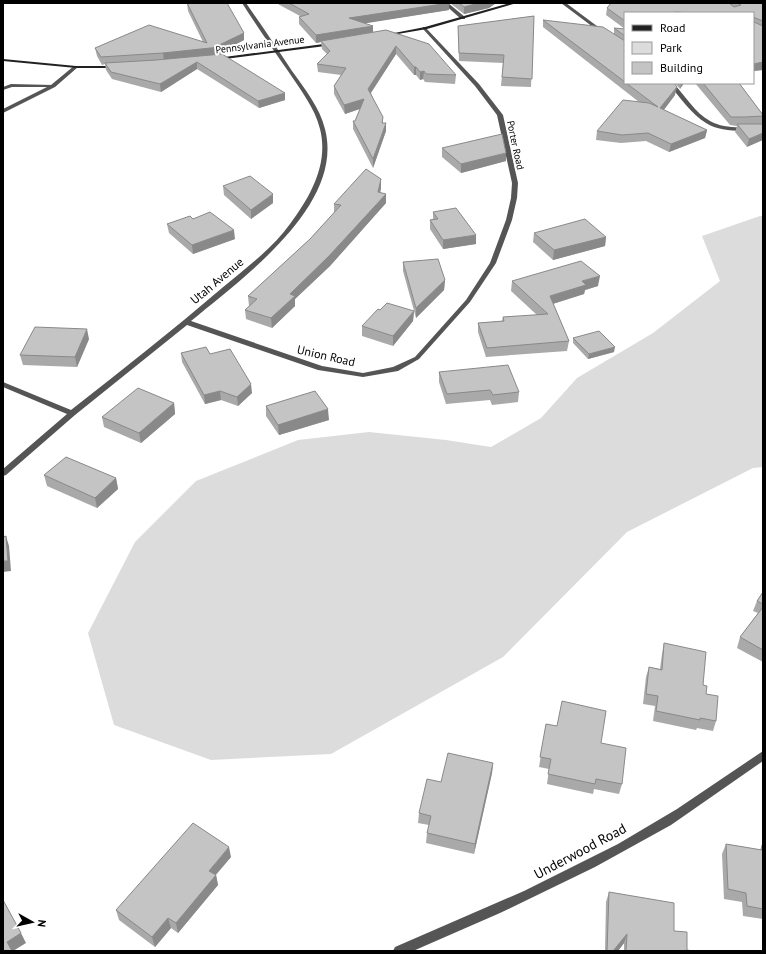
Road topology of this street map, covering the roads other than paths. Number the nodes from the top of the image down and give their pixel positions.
1 (244, 3) edge
2 (445, 3) edge
3 (515, 3) edge
4 (563, 3) edge
5 (463, 18) junction
6 (425, 28) junction
7 (607, 35) edge
8 (377, 36) edge
9 (335, 43) edge
10 (278, 52) junction
11 (213, 59) edge
12 (3, 60) edge
13 (76, 67) junction
14 (125, 67) edge
15 (671, 84) edge
16 (53, 86) junction
17 (3, 89) edge
18 (3, 112) edge
19 (763, 128) edge
20 (492, 266) joint
21 (186, 322) junction
22 (3, 384) edge
23 (72, 413) junction
24 (3, 472) edge
25 (763, 756) edge
26 (399, 951) edge

1 - 10 street, Utah Avenue
2 - 5 street
3 - 5 street
4 - 7 street
5 - 6 street
6 - 8 street
6 - 20 street, Porter Road
9 - 10 street, Pennsylvania Avenue
10 - 11 street, Pennsylvania Avenue
10 - 21 street, Utah Avenue
12 - 13 street
13 - 14 street
13 - 16 street
15 - 19 street
16 - 17 street
16 - 18 street
20 - 21 street, Union Road
21 - 23 street, Utah Avenue
22 - 23 street
23 - 24 street, Utah Avenue
25 - 26 street, Underwood Road

